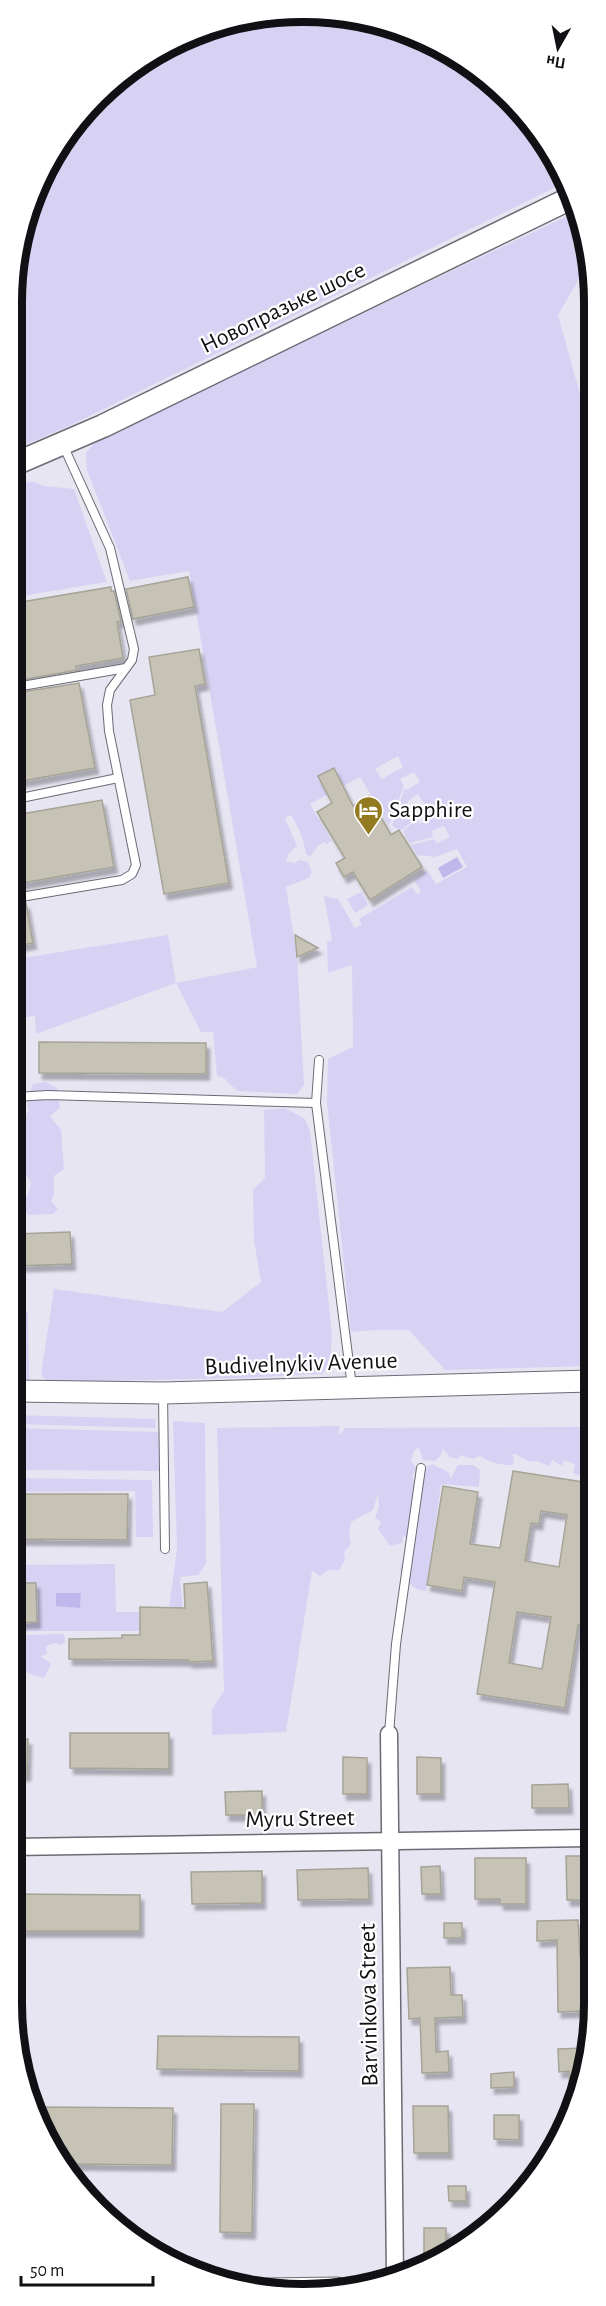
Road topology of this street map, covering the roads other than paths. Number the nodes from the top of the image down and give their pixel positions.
1 (564, 201) edge
2 (63, 444) junction
3 (22, 461) edge
4 (126, 668) junction
5 (22, 686) edge
6 (118, 778) junction
7 (22, 797) edge
8 (22, 897) edge
9 (319, 1060) dead end
10 (22, 1096) edge
11 (316, 1102) junction
12 (584, 1381) edge
13 (352, 1388) junction
14 (22, 1391) edge
15 (163, 1393) junction
16 (421, 1468) dead end
17 (165, 1549) dead end
18 (389, 1734) joint
19 (584, 1838) edge
20 (391, 1842) junction
21 (22, 1847) edge
22 (395, 2268) edge

1 - 2 main road, Новопразьке шосе
2 - 3 main road, Новопразьке шосе
2 - 4 lane
4 - 5 lane
4 - 6 lane
6 - 7 lane
6 - 8 lane
9 - 11 lane
10 - 11 lane
11 - 13 lane
12 - 13 street, Budivelnykiv Avenue
13 - 15 street, Budivelnykiv Avenue
14 - 15 street, Budivelnykiv Avenue
15 - 17 lane
16 - 18 lane
18 - 20 street, Barvinkova Street
19 - 20 street, Myru Street
20 - 21 street, Myru Street
20 - 22 street, Barvinkova Street

